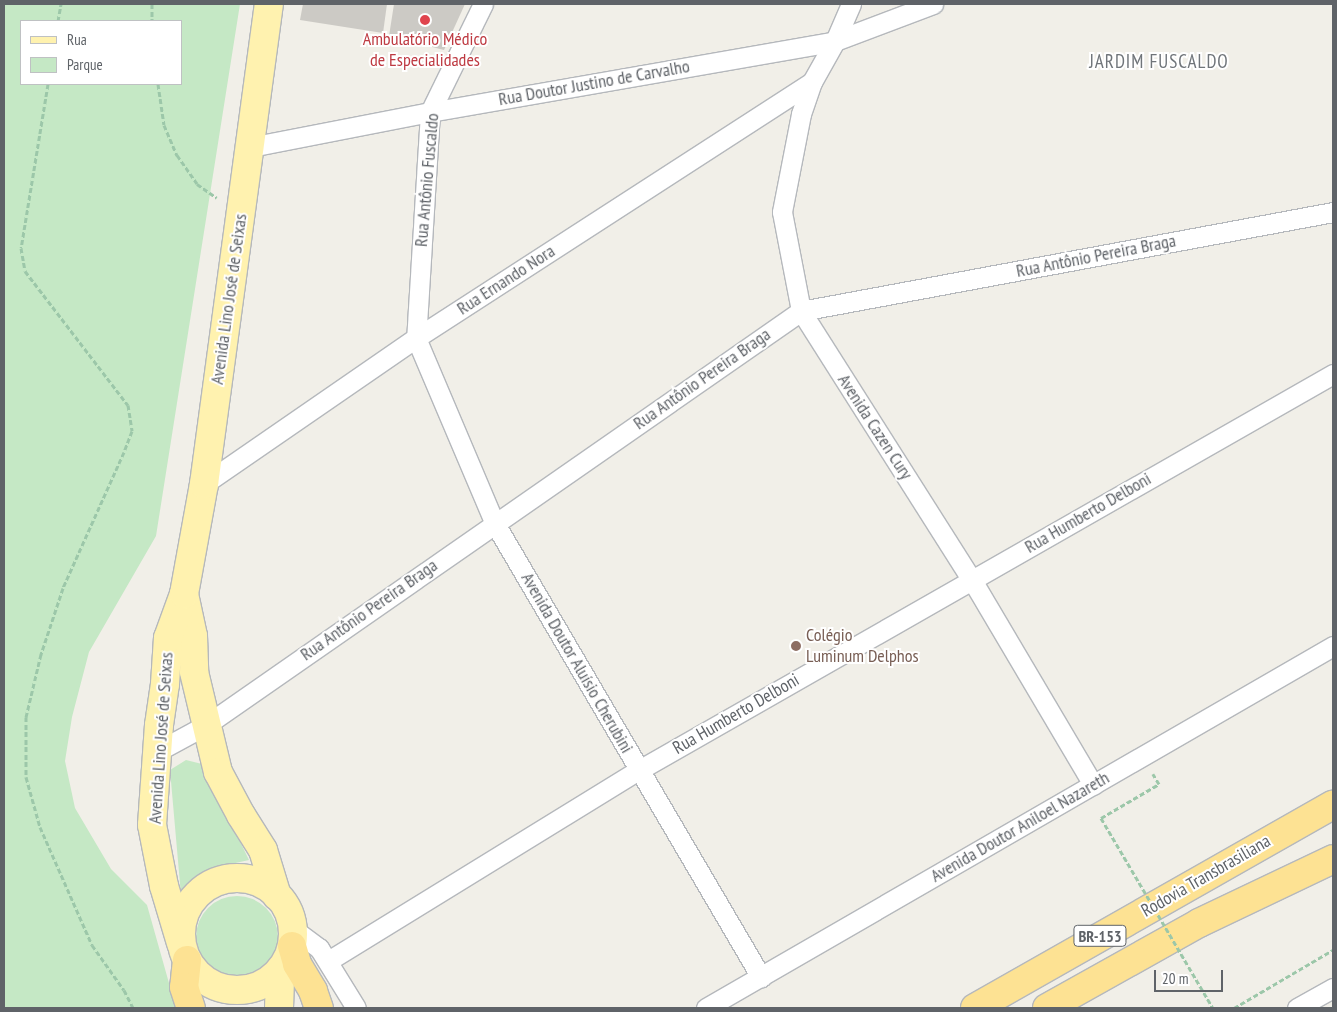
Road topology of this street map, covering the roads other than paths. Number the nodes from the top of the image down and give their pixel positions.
1 (269, 4) edge
2 (483, 4) edge
3 (851, 4) edge
4 (933, 4) edge
5 (835, 41) junction
6 (812, 82) junction
7 (430, 112) junction
8 (250, 147) junction
9 (1333, 212) edge
10 (801, 311) junction
11 (416, 338) junction
12 (1333, 374) edge
13 (204, 484) junction
14 (494, 522) junction
15 (972, 580) junction
16 (184, 594) junction
17 (1333, 646) edge
18 (206, 724) junction
19 (156, 752) junction
20 (639, 770) junction
21 (1093, 785) junction
22 (1333, 804) edge
23 (1333, 859) edge
24 (277, 896) junction
25 (292, 937) junction
26 (190, 961) junction
27 (328, 961) junction
28 (280, 970) junction
29 (761, 977) junction
30 (1333, 988) edge
31 (190, 1008) edge
32 (218, 1008) edge
33 (279, 1008) edge
34 (319, 1008) edge
35 (356, 1008) edge
36 (706, 1008) edge
37 (975, 1008) edge
38 (1047, 1008) edge
39 (1297, 1008) edge

1 - 8 main road, Avenida Lino José de Seixas
2 - 7 street, Rua Antônio Fuscaldo
3 - 5 street, Avenida Cazen Cury
4 - 5 street, Rua Doutor Justino de Carvalho
5 - 6 street, Avenida Cazen Cury
5 - 7 street, Rua Doutor Justino de Carvalho
6 - 10 street, Avenida Cazen Cury
6 - 11 street, Rua Ernando Nora
7 - 8 street, Rua Doutor Justino de Carvalho
7 - 11 street, Rua Antônio Fuscaldo
8 - 13 main road, Avenida Lino José de Seixas
9 - 10 street, Rua Antônio Pereira Braga
10 - 14 street, Rua Antônio Pereira Braga
10 - 15 street, Avenida Cazen Cury
11 - 13 street, Rua Ernando Nora
11 - 14 street, Avenida Doutor Aluísio Cherubini
12 - 15 street, Rua Humberto Delboni
13 - 16 main road, Avenida Lino José de Seixas
14 - 18 street, Rua Antônio Pereira Braga
14 - 20 street, Avenida Doutor Aluísio Cherubini
15 - 20 street, Rua Humberto Delboni
15 - 21 street, Avenida Cazen Cury
16 - 18 main road, Avenida Lino José de Seixas
16 - 19 main road, Avenida Lino José de Seixas
17 - 21 street, Avenida Doutor Aniloel Nazareth
18 - 19 street, Rua Antônio Pereira Braga
18 - 24 main road, Avenida Lino José de Seixas
19 - 26 main road, Avenida Lino José de Seixas
20 - 27 street, Rua Humberto Delboni
20 - 29 street, Avenida Doutor Aluísio Cherubini
21 - 29 street, Avenida Doutor Aniloel Nazareth
22 - 37 highway, Rodovia Transbrasiliana / BR-153
23 - 38 highway, Rodovia Transbrasiliana / BR-153
24 - 25 main road
24 - 26 main road
25 - 27 street
25 - 28 main road
25 - 34 highway
26 - 28 main road
26 - 31 highway
26 - 32 main road, Avenida Lino José de Seixas
27 - 35 street
28 - 33 main road
29 - 36 street, Avenida Doutor Aniloel Nazareth
30 - 39 street

